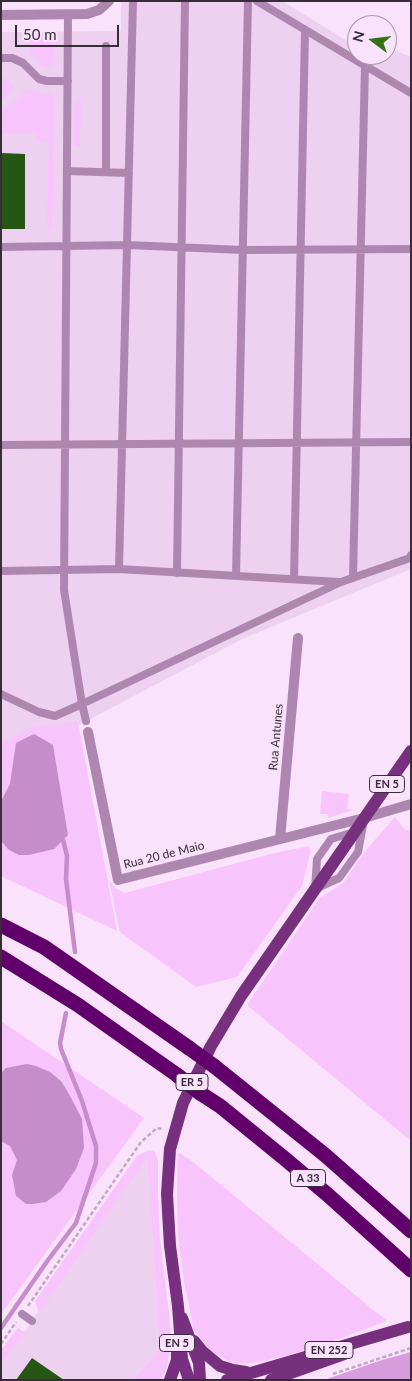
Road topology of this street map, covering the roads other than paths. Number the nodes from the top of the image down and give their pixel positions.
1 (132, 1) edge
2 (185, 1) edge
3 (248, 1) edge
4 (257, 1) edge
5 (108, 2) edge
6 (68, 14) junction
7 (1, 15) edge
8 (305, 30) junction
9 (106, 46) dead end
10 (1, 58) edge
11 (365, 66) junction
12 (68, 81) junction
13 (411, 92) edge
14 (67, 171) junction
15 (106, 171) junction
16 (129, 173) junction
17 (66, 246) junction
18 (127, 246) junction
19 (1, 247) edge
20 (182, 247) junction
21 (361, 249) junction
22 (411, 249) edge
23 (243, 250) junction
24 (301, 250) junction
25 (357, 442) junction
26 (411, 442) edge
27 (297, 443) junction
28 (179, 444) junction
29 (239, 444) junction
30 (1, 445) edge
31 (122, 445) junction
32 (65, 446) junction
33 (411, 555) edge
34 (119, 569) junction
35 (64, 570) junction
36 (1, 571) edge
37 (177, 572) junction
38 (236, 576) junction
39 (353, 578) junction
40 (294, 579) junction
41 (341, 582) junction
42 (298, 638) dead end
43 (1, 694) edge
44 (82, 704) junction
45 (87, 726) joint
46 (411, 751) edge
47 (411, 804) edge
48 (364, 818) junction
49 (280, 839) junction
50 (315, 889) junction
51 (1, 925) edge
52 (1, 956) edge
53 (411, 1231) edge
54 (411, 1270) edge
55 (178, 1306) junction
56 (22, 1314) road end
57 (32, 1321) dead end
58 (409, 1326) edge
59 (190, 1336) junction
60 (251, 1373) junction
61 (170, 1380) edge
62 (189, 1380) edge
63 (200, 1380) edge
64 (227, 1380) edge
65 (271, 1380) edge

1 - 16 lane
2 - 20 lane
3 - 23 lane
4 - 8 lane
5 - 6 street
6 - 7 street
6 - 12 lane
8 - 11 lane
8 - 24 lane
9 - 15 lane
10 - 12 lane
11 - 13 lane
11 - 21 lane
12 - 14 lane
14 - 15 lane
14 - 17 lane
15 - 16 lane
16 - 18 lane
17 - 18 lane
17 - 19 lane
17 - 32 lane
18 - 20 lane
18 - 31 lane
20 - 23 lane
20 - 28 lane
21 - 22 lane
21 - 24 lane
21 - 25 lane
23 - 24 lane
23 - 29 lane
24 - 27 lane
25 - 26 lane
25 - 27 lane
25 - 39 lane
27 - 29 lane
27 - 40 lane
28 - 29 lane
28 - 31 lane
28 - 37 lane
29 - 38 lane
30 - 32 lane
31 - 32 lane
31 - 34 lane
32 - 35 lane
33 - 39 lane
34 - 35 lane
34 - 37 lane
35 - 36 lane
35 - 44 lane
37 - 38 lane
38 - 40 lane
39 - 41 lane
40 - 41 lane
41 - 44 lane
42 - 49 street, Rua Antunes
43 - 44 lane
44 - 45 lane
45 - 49 street, Rua 20 de Maio
46 - 48 main road, EN 5
47 - 48 street, Rua 20 de Maio
48 - 49 street, Rua 20 de Maio
48 - 50 main road, ER 5
48 - 50 lane
50 - 55 main road, ER 5
51 - 53 highway, A 33, bridge
52 - 54 highway, A 33, bridge
55 - 59 main road, ER 5
55 - 61 main road, EN 5
55 - 62 main road
56 - 57 lane
58 - 60 main road, EN 252
58 - 65 main road, EN 252
59 - 60 main road
59 - 63 main road, EN 5
60 - 64 main road, EN 252

